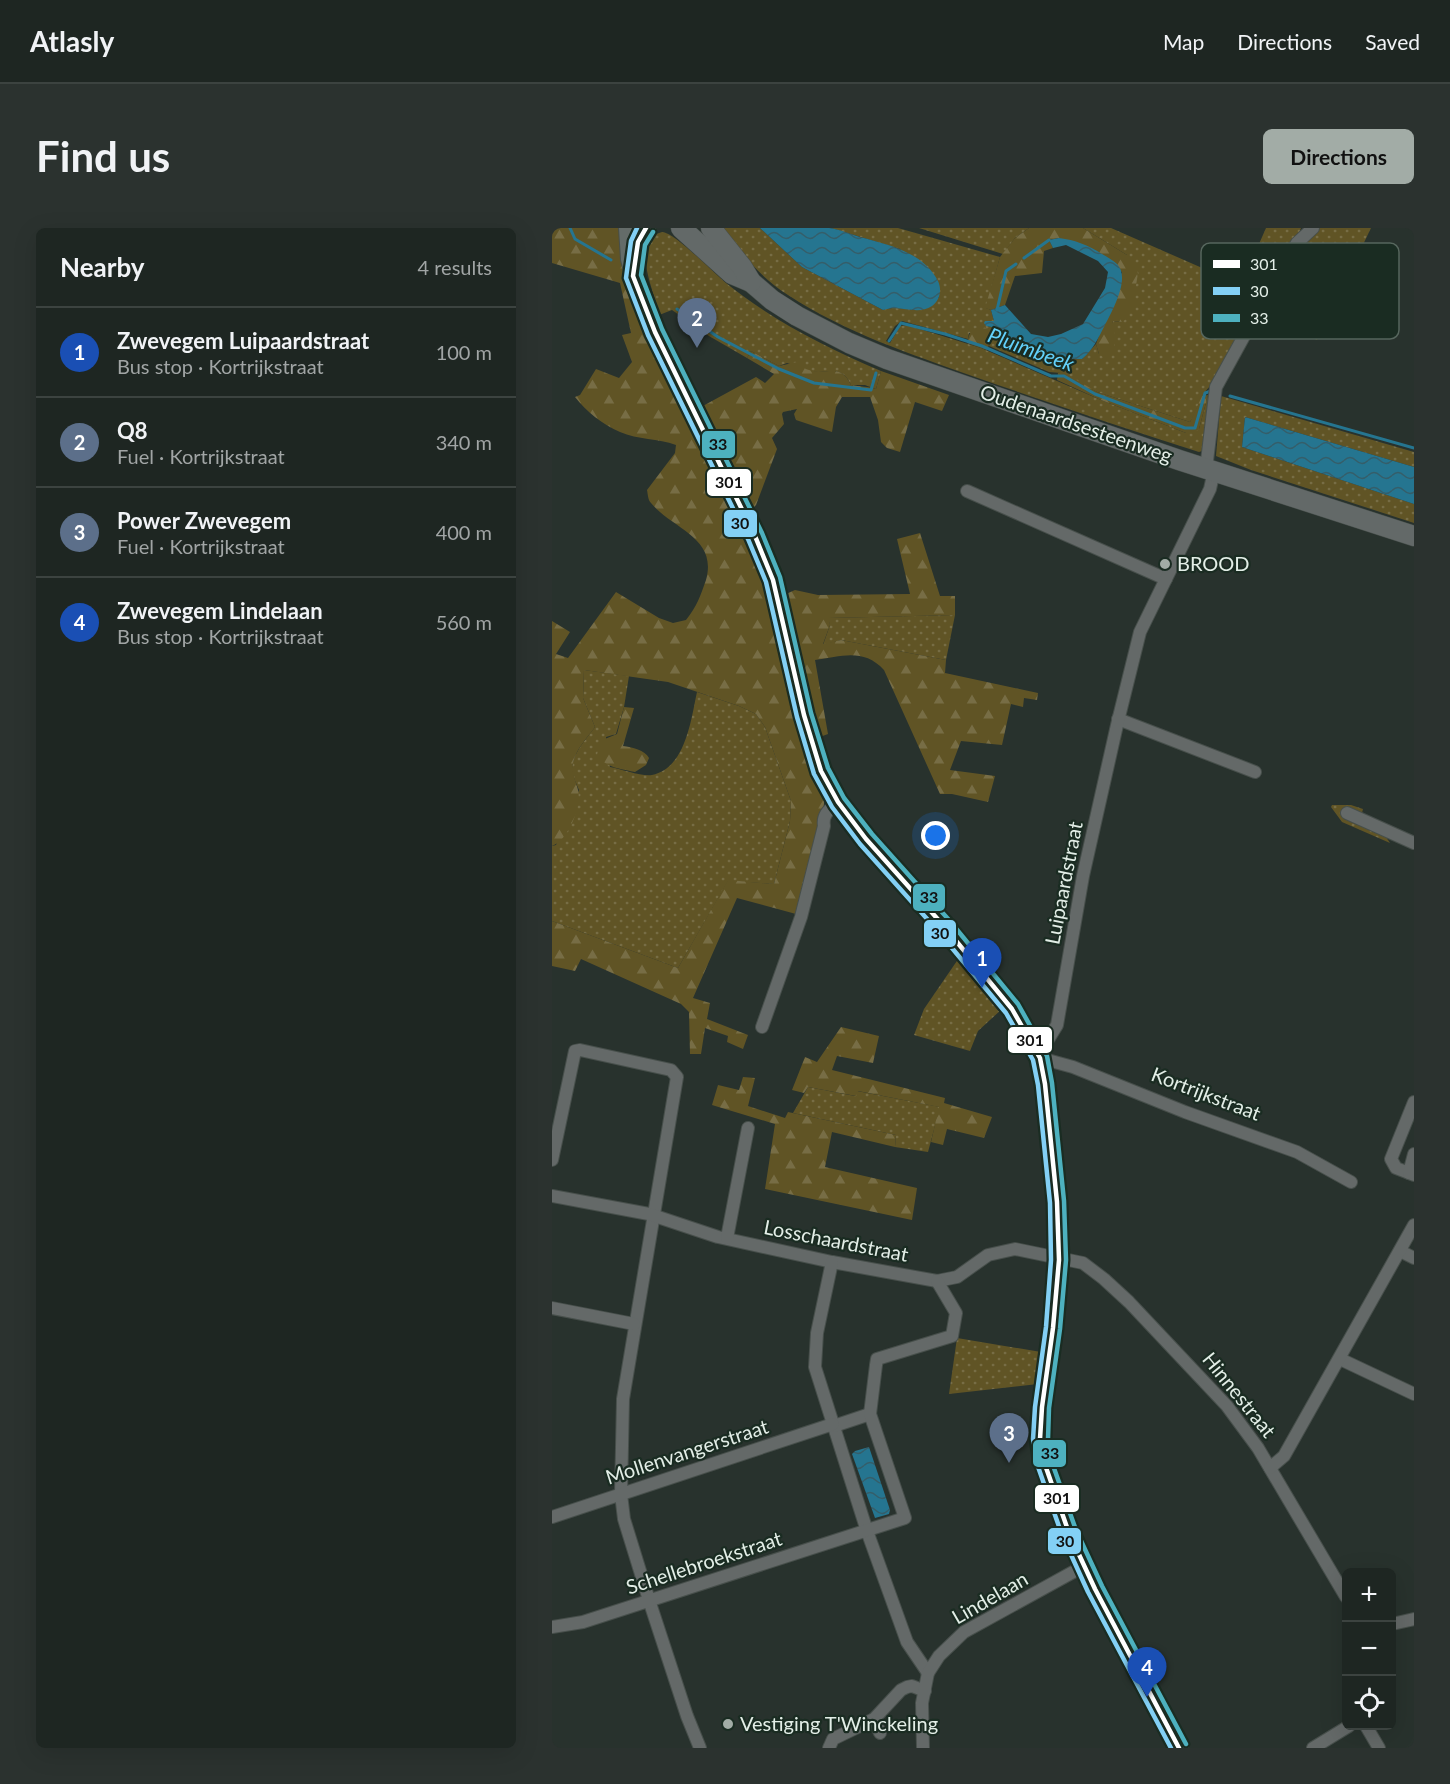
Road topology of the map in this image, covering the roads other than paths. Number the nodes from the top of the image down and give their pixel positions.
1 (628, 228) edge
2 (646, 228) edge
3 (681, 228) edge
4 (711, 228) edge
5 (1313, 228) edge
6 (1297, 243) edge
7 (633, 276) junction
8 (751, 282) junction
9 (1242, 339) edge
10 (1210, 470) junction
11 (967, 491) dead end
12 (1414, 536) edge
13 (1166, 579) junction
14 (1118, 719) junction
15 (1255, 772) dead end
16 (842, 807) junction
17 (1347, 813) dead end
18 (1414, 843) edge
19 (762, 1027) dead end
20 (1038, 1053) junction
21 (1414, 1102) edge
22 (748, 1128) dead end
23 (1414, 1154) edge
24 (552, 1160) edge
25 (1412, 1174) edge
26 (1351, 1182) dead end
27 (552, 1196) edge
28 (653, 1215) junction
29 (1414, 1225) edge
30 (727, 1238) junction
31 (1400, 1251) junction
32 (1414, 1258) edge
33 (1059, 1260) junction
34 (832, 1262) junction
35 (937, 1281) junction
36 (552, 1308) edge
37 (634, 1324) junction
38 (1340, 1359) junction
39 (1414, 1394) edge
40 (870, 1414) junction
41 (833, 1425) junction
42 (1270, 1468) junction
43 (621, 1494) junction
44 (552, 1517) edge
45 (867, 1531) junction
46 (1084, 1566) junction
47 (1342, 1589) edge
48 (649, 1600) junction
49 (1414, 1618) edge
50 (1396, 1623) edge
51 (552, 1627) edge
52 (928, 1673) junction
53 (925, 1691) junction
54 (874, 1719) junction
55 (1342, 1729) edge
56 (1369, 1730) edge
57 (880, 1733) dead end
58 (700, 1748) edge
59 (829, 1748) edge
60 (922, 1748) edge
61 (1179, 1748) edge
62 (1313, 1748) edge
63 (1379, 1748) edge

1 - 7 main road
2 - 7 main road
3 - 8 main road, Oudenaardsesteenweg
4 - 8 main road, Oudenaardsesteenweg
5 - 6 street, Luipaardstraat
7 - 16 main road
8 - 10 main road, Oudenaardsesteenweg
9 - 10 street, Luipaardstraat
10 - 12 main road, Oudenaardsesteenweg
10 - 13 street, Luipaardstraat
11 - 13 street
13 - 14 street, Luipaardstraat
14 - 15 street
14 - 20 street, Luipaardstraat
16 - 19 street
16 - 20 main road
17 - 18 street
20 - 26 street, Kortrijkstraat
20 - 33 main road
21 - 25 street
22 - 30 street
23 - 25 street
24 - 28 street
27 - 28 street, Losschaardstraat
28 - 30 street, Losschaardstraat
28 - 37 street
29 - 31 street
30 - 34 street, Losschaardstraat
31 - 32 street
31 - 38 street
33 - 35 street, Losschaardstraat
33 - 42 street, Hinnestraat
33 - 46 main road
34 - 35 street, Losschaardstraat
34 - 41 street
35 - 40 street
36 - 37 street
37 - 43 street
38 - 39 street
38 - 42 street
40 - 41 street, Mollenvangerstraat
40 - 45 street, Schellebroekstraat
41 - 43 street, Mollenvangerstraat
41 - 45 street
42 - 47 street, Hinnestraat
43 - 44 street, Mollenvangerstraat
43 - 48 street
45 - 48 street, Schellebroekstraat
45 - 52 street
46 - 52 street, Lindelaan
46 - 61 main road
48 - 51 street, Schellebroekstraat
48 - 58 street
49 - 50 street
52 - 53 street, Lindelaan
53 - 54 street
53 - 60 street, Lindelaan
54 - 57 street
54 - 59 street
55 - 62 street
56 - 63 street

